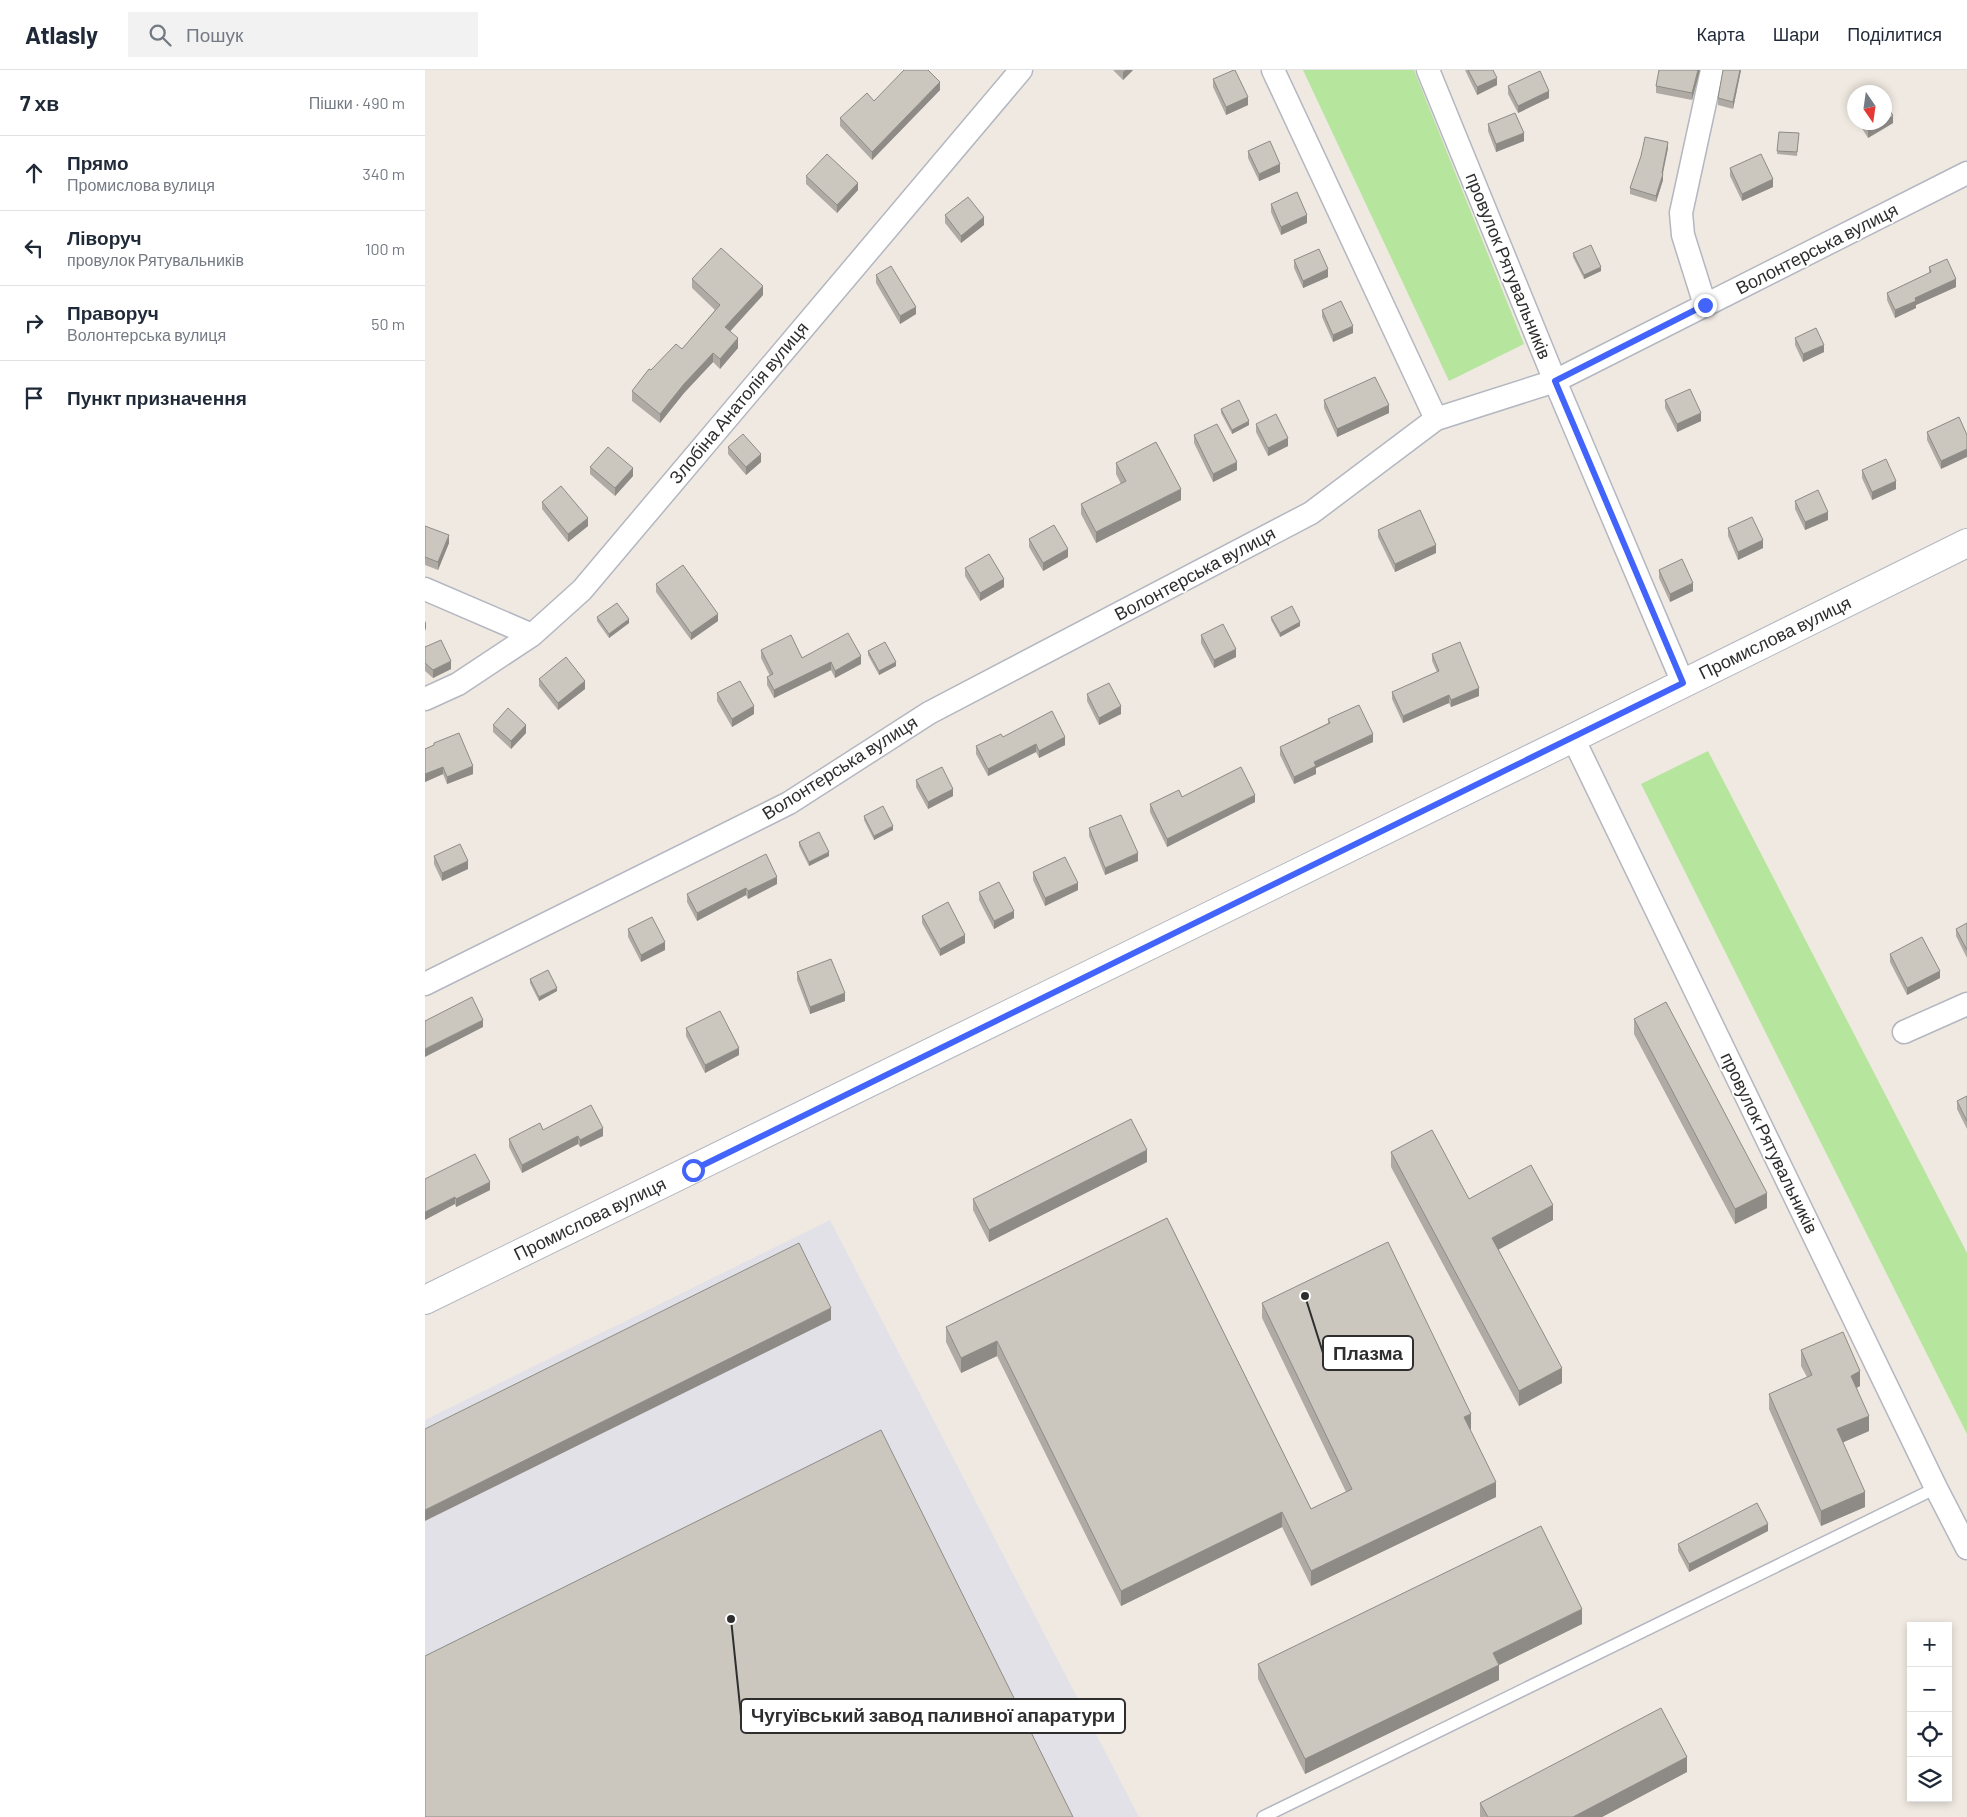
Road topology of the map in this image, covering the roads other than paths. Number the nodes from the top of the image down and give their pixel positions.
1 (1021, 70) edge
2 (1273, 70) edge
3 (1428, 70) edge
4 (1711, 70) edge
5 (1967, 173) edge
6 (1705, 305) junction
7 (1555, 381) junction
8 (1436, 419) junction
9 (1967, 543) edge
10 (425, 589) edge
11 (532, 635) junction
12 (1683, 683) junction
13 (425, 699) edge
14 (1573, 738) junction
15 (425, 984) edge
16 (1967, 1004) edge
17 (1904, 1032) dead end
18 (425, 1300) edge
19 (1936, 1488) junction
20 (1967, 1548) edge
21 (1263, 1817) edge

1 - 11 street, Злобіна Анатолія вулиця
2 - 8 street
3 - 7 street, провулок Рятувальників
4 - 6 street
5 - 6 street, Волонтерська вулиця
6 - 7 street, Волонтерська вулиця
7 - 8 street, Волонтерська вулиця
7 - 12 street, провулок Рятувальників
8 - 15 street, Волонтерська вулиця
9 - 12 street, Промислова вулиця
10 - 11 street
11 - 13 street, Злобіна Анатолія вулиця
12 - 14 street, Промислова вулиця
14 - 18 street, Промислова вулиця
14 - 19 street, провулок Рятувальників
16 - 17 street
19 - 20 street, провулок Рятувальників
19 - 21 lane

